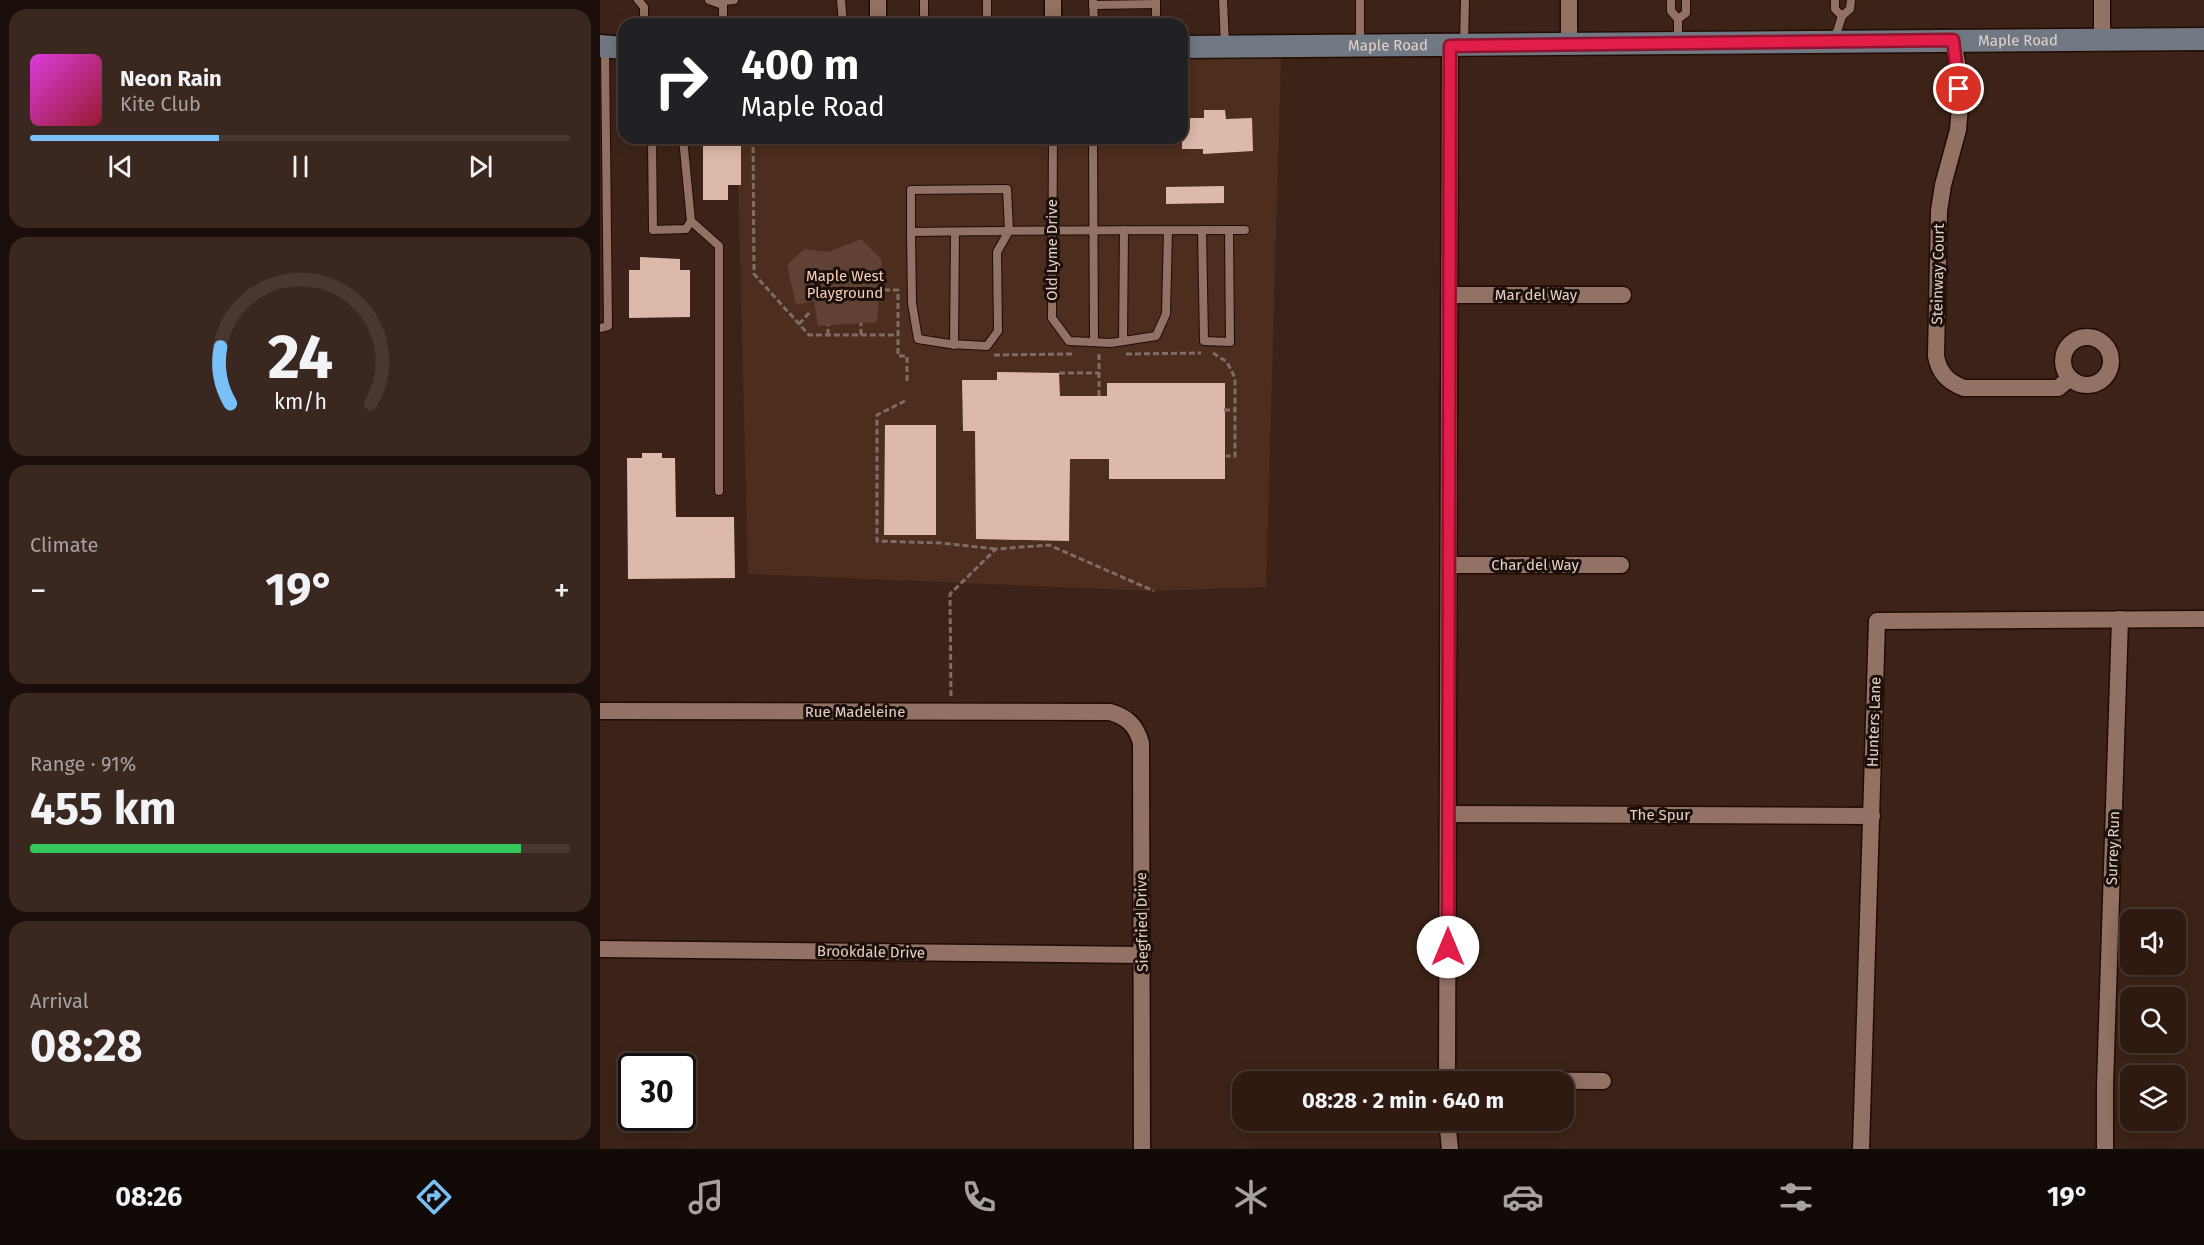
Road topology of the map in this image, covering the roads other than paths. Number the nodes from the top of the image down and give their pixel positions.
1 (638, 0) edge
2 (709, 0) edge
3 (734, 0) edge
4 (841, 0) edge
5 (878, 0) edge
6 (924, 0) edge
7 (987, 0) edge
8 (1053, 0) edge
9 (1223, 0) edge
10 (1360, 0) edge
11 (1465, 0) edge
12 (1569, 0) edge
13 (1671, 0) edge
14 (1686, 0) edge
15 (1835, 0) edge
16 (1851, 0) edge
17 (2102, 0) edge
18 (1156, 2) edge
19 (1093, 3) edge
20 (723, 6) junction
21 (1842, 16) junction
22 (644, 18) edge
23 (723, 18) edge
24 (842, 18) edge
25 (878, 18) edge
26 (924, 18) edge
27 (987, 18) edge
28 (1053, 18) edge
29 (1094, 18) edge
30 (1156, 18) edge
31 (1678, 19) junction
32 (2102, 39) junction
33 (2204, 39) edge
34 (1953, 40) junction
35 (1833, 41) junction
36 (1678, 43) junction
37 (1569, 44) junction
38 (1457, 45) junction
39 (1360, 46) junction
40 (610, 47) edge
41 (1188, 47) edge
42 (1225, 47) junction
43 (652, 144) edge
44 (684, 144) edge
45 (1053, 144) edge
46 (1093, 144) edge
47 (691, 221) junction
48 (1052, 230) junction
49 (1094, 230) junction
50 (1124, 230) junction
51 (1168, 230) junction
52 (1202, 230) junction
53 (1229, 230) junction
54 (1245, 230) dead end
55 (1009, 231) junction
56 (911, 232) junction
57 (955, 232) junction
58 (604, 286) edge
59 (1450, 295) junction
60 (1623, 295) dead end
61 (600, 328) edge
62 (1123, 341) junction
63 (1094, 342) junction
64 (954, 345) junction
65 (2070, 378) dead end
66 (719, 491) dead end
67 (1449, 565) junction
68 (1621, 565) dead end
69 (2120, 619) junction
70 (2204, 619) edge
71 (600, 711) edge
72 (1110, 712) joint
73 (1448, 814) junction
74 (1872, 816) junction
75 (600, 949) edge
76 (1143, 955) junction
77 (1447, 1071) edge
78 (1574, 1081) edge
79 (1602, 1081) dead end
80 (1448, 1131) edge
81 (1142, 1149) edge
82 (1450, 1149) edge
83 (1861, 1149) edge
84 (2104, 1149) edge

1 - 22 lane
2 - 20 lane
3 - 20 lane
4 - 24 lane
5 - 25 street
6 - 26 lane
7 - 27 lane
8 - 28 street
9 - 42 lane
10 - 39 lane
11 - 38 lane
12 - 37 street
13 - 31 lane
14 - 31 lane
15 - 21 lane
16 - 21 lane
17 - 32 street
18 - 19 lane
18 - 30 lane
19 - 29 lane
20 - 23 lane
21 - 35 lane
31 - 36 lane
32 - 33 main road, Maple Road
32 - 34 main road, Maple Road
34 - 35 main road, Maple Road
34 - 65 street, Steinway Court
35 - 36 main road, Maple Road
36 - 37 main road, Maple Road
37 - 38 main road, Maple Road
38 - 39 main road, Maple Road
38 - 59 street
39 - 42 main road, Maple Road
40 - 58 lane
41 - 42 main road, Maple Road
43 - 47 lane
44 - 47 lane
45 - 48 lane, Old Lyme Drive
46 - 49 lane
47 - 66 lane
48 - 49 lane
48 - 55 lane
48 - 63 lane, Old Lyme Drive
49 - 50 lane
49 - 63 lane
50 - 51 lane
50 - 62 lane
51 - 52 lane
51 - 62 lane, Old Lyme Drive
52 - 53 lane
52 - 53 lane
53 - 54 lane
55 - 56 lane
55 - 57 lane
55 - 64 lane
56 - 57 lane
56 - 64 lane
57 - 64 lane
58 - 61 lane
59 - 60 street, Mar del Way
59 - 67 street
62 - 63 lane, Old Lyme Drive
67 - 68 street, Char del Way
67 - 73 street
69 - 70 street, Hunters Lane
69 - 74 street, Hunters Lane
69 - 84 street, Surrey Run
71 - 72 street, Rue Madeleine
72 - 76 street, Siegfried Drive
73 - 74 street, The Spur
73 - 77 street
74 - 83 street, Hunters Lane
75 - 76 street, Brookdale Drive
76 - 81 street, Siegfried Drive
78 - 79 street
80 - 82 street

